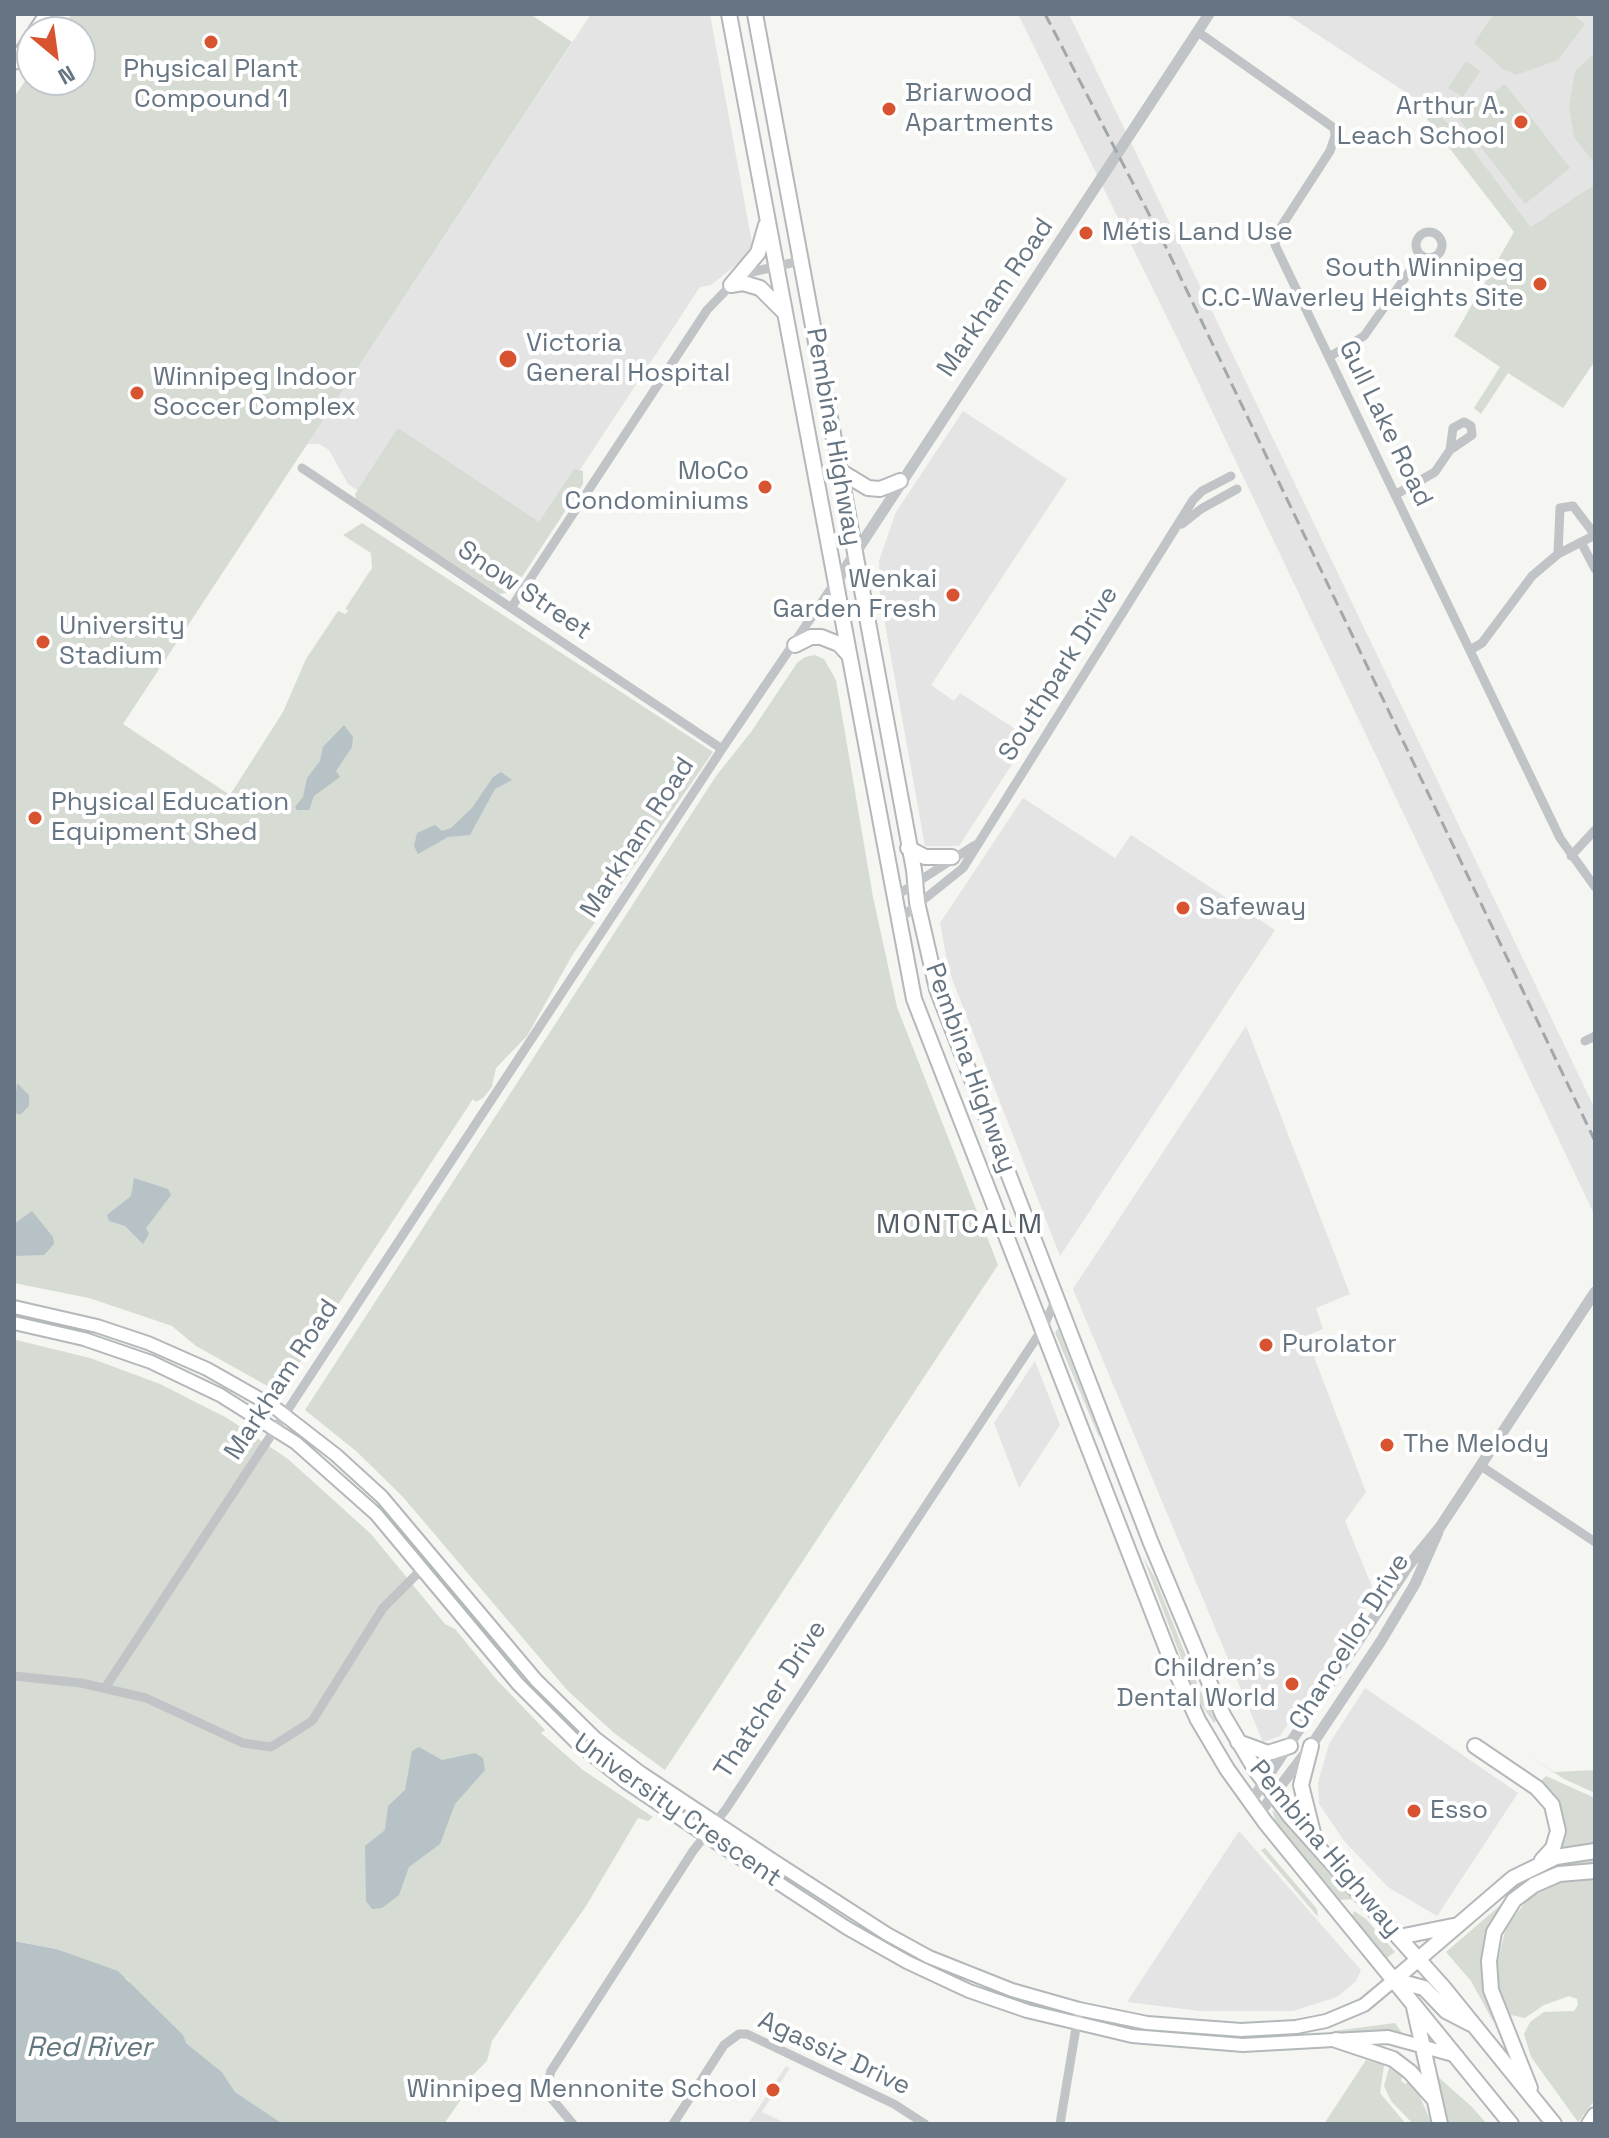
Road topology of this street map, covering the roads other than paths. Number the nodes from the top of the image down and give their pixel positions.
1 (729, 14) edge
2 (755, 14) edge
3 (1209, 14) edge
4 (1198, 32) junction
5 (768, 86) junction
6 (743, 88) junction
7 (767, 218) junction
8 (1421, 255) dead end
9 (800, 261) junction
10 (776, 266) junction
11 (731, 285) junction
12 (785, 313) junction
13 (1329, 357) junction
14 (1450, 450) dead end
15 (302, 468) dead end
16 (840, 471) junction
17 (1231, 476) dead end
18 (900, 481) junction
19 (1237, 489) dead end
20 (1395, 495) junction
21 (1180, 527) junction
22 (1581, 542) junction
23 (854, 553) junction
24 (1558, 554) junction
25 (1595, 569) edge
26 (834, 584) junction
27 (511, 608) junction
28 (795, 645) junction
29 (1470, 650) junction
30 (848, 654) junction
31 (722, 749) junction
32 (1595, 830) edge
33 (975, 845) junction
34 (908, 848) junction
35 (1571, 856) junction
36 (952, 857) junction
37 (914, 883) junction
38 (1595, 887) edge
39 (893, 897) junction
40 (917, 902) junction
41 (897, 921) junction
42 (1595, 1292) edge
43 (1056, 1299) junction
44 (14, 1307) edge
45 (14, 1324) edge
46 (1043, 1328) junction
47 (286, 1415) junction
48 (276, 1429) junction
49 (1481, 1466) junction
50 (1440, 1527) junction
51 (1595, 1542) edge
52 (423, 1568) junction
53 (14, 1676) edge
54 (105, 1688) junction
55 (1238, 1742) junction
56 (1290, 1746) junction
57 (1311, 1746) junction
58 (1475, 1746) dead end
59 (1269, 1788) junction
60 (1254, 1808) junction
61 (715, 1822) junction
62 (705, 1835) junction
63 (1316, 1846) junction
64 (1595, 1851) edge
65 (1536, 1865) junction
66 (1595, 1871) edge
67 (1458, 1924) junction
68 (1399, 1937) junction
69 (1418, 1959) junction
70 (1394, 1980) junction
71 (1413, 2002) junction
72 (1079, 2009) junction
73 (1076, 2026) junction
74 (1478, 2028) junction
75 (1336, 2040) junction
76 (1423, 2045) junction
77 (1458, 2056) junction
78 (1533, 2096) junction
79 (1437, 2103) junction
80 (1595, 2115) edge
81 (1511, 2123) edge
82 (573, 2124) edge
83 (673, 2124) edge
84 (925, 2124) edge
85 (1060, 2124) edge
86 (1440, 2124) edge
87 (1554, 2124) edge
88 (1589, 2124) edge

1 - 6 main road, Pembina Highway
2 - 5 main road, Pembina Highway
3 - 4 street, Markham Road
4 - 13 street, Gull Lake Road
4 - 18 street, Markham Road
5 - 6 main road
5 - 9 main road, Pembina Highway
6 - 7 main road, Pembina Highway
7 - 10 main road, Pembina Highway
7 - 11 main road
8 - 13 street
9 - 10 street
9 - 16 main road, Pembina Highway
10 - 11 street
10 - 12 main road, Pembina Highway
11 - 12 main road
11 - 27 street
12 - 26 main road, Pembina Highway
13 - 20 street, Gull Lake Road
14 - 20 street
15 - 27 street, Snow Street
16 - 18 main road
16 - 23 main road, Pembina Highway
17 - 21 street, Southpark Drive
18 - 23 street, Markham Road
19 - 21 street, Southpark Drive
20 - 29 street, Gull Lake Road
21 - 33 street, Southpark Drive
22 - 24 street
22 - 24 street
22 - 25 street
23 - 26 street, Markham Road
23 - 34 main road, Pembina Highway
24 - 29 street
26 - 28 street, Markham Road
26 - 30 main road, Pembina Highway
27 - 31 street, Snow Street
28 - 30 main road
28 - 31 street, Markham Road
29 - 35 street, Gull Lake Road
30 - 39 main road, Pembina Highway
31 - 47 street, Markham Road
32 - 35 street
33 - 36 street, Southpark Drive
33 - 40 street, Southpark Drive
34 - 36 main road
34 - 37 main road, Pembina Highway
35 - 38 street, Gull Lake Road
36 - 37 street, Southpark Drive
37 - 39 street, Southpark Drive
37 - 40 main road, Pembina Highway
39 - 41 main road, Pembina Highway
40 - 41 street, Southpark Drive
40 - 43 main road, Pembina Highway
41 - 46 main road, Pembina Highway
42 - 49 street, Chancellor Drive
43 - 46 street, Thatcher Drive
43 - 55 main road, Pembina Highway
44 - 47 main road, University Crescent
45 - 48 main road, University Crescent
46 - 60 main road, Pembina Highway
46 - 61 street, Thatcher Drive
47 - 48 street, Markham Road
47 - 61 main road, University Crescent
48 - 52 main road, University Crescent
48 - 54 street, Markham Road
49 - 50 street, Chancellor Drive
49 - 51 street
50 - 56 street, Chancellor Drive
50 - 57 street, Chancellor Drive
52 - 54 street
52 - 62 main road, University Crescent
53 - 54 street
55 - 56 main road
55 - 59 main road, Pembina Highway
56 - 59 street, Chancellor Drive
57 - 59 street, Chancellor Drive
57 - 63 main road
58 - 65 main road
59 - 60 street, Chancellor Drive
59 - 63 main road, Pembina Highway
60 - 70 main road, Pembina Highway
61 - 62 street, Thatcher Drive
61 - 72 main road, University Crescent
62 - 73 main road, University Crescent
62 - 82 street, Thatcher Drive
63 - 68 main road, Pembina Highway
64 - 65 main road
65 - 67 main road
66 - 78 main road
67 - 68 main road
67 - 69 main road
68 - 69 main road, Pembina Highway
69 - 70 main road
69 - 74 main road, Pembina Highway
70 - 71 main road, Pembina Highway
70 - 72 main road, University Crescent
70 - 74 main road
71 - 76 main road
71 - 77 main road, Pembina Highway
72 - 73 street
73 - 75 main road, University Crescent
73 - 85 street
74 - 78 main road, Pembina Highway
75 - 76 main road, University Crescent
75 - 79 main road
76 - 77 main road, University Crescent
76 - 79 main road
77 - 81 main road, Pembina Highway
78 - 87 main road, Pembina Highway
79 - 86 main road
80 - 88 main road
83 - 84 street, Agassiz Drive

